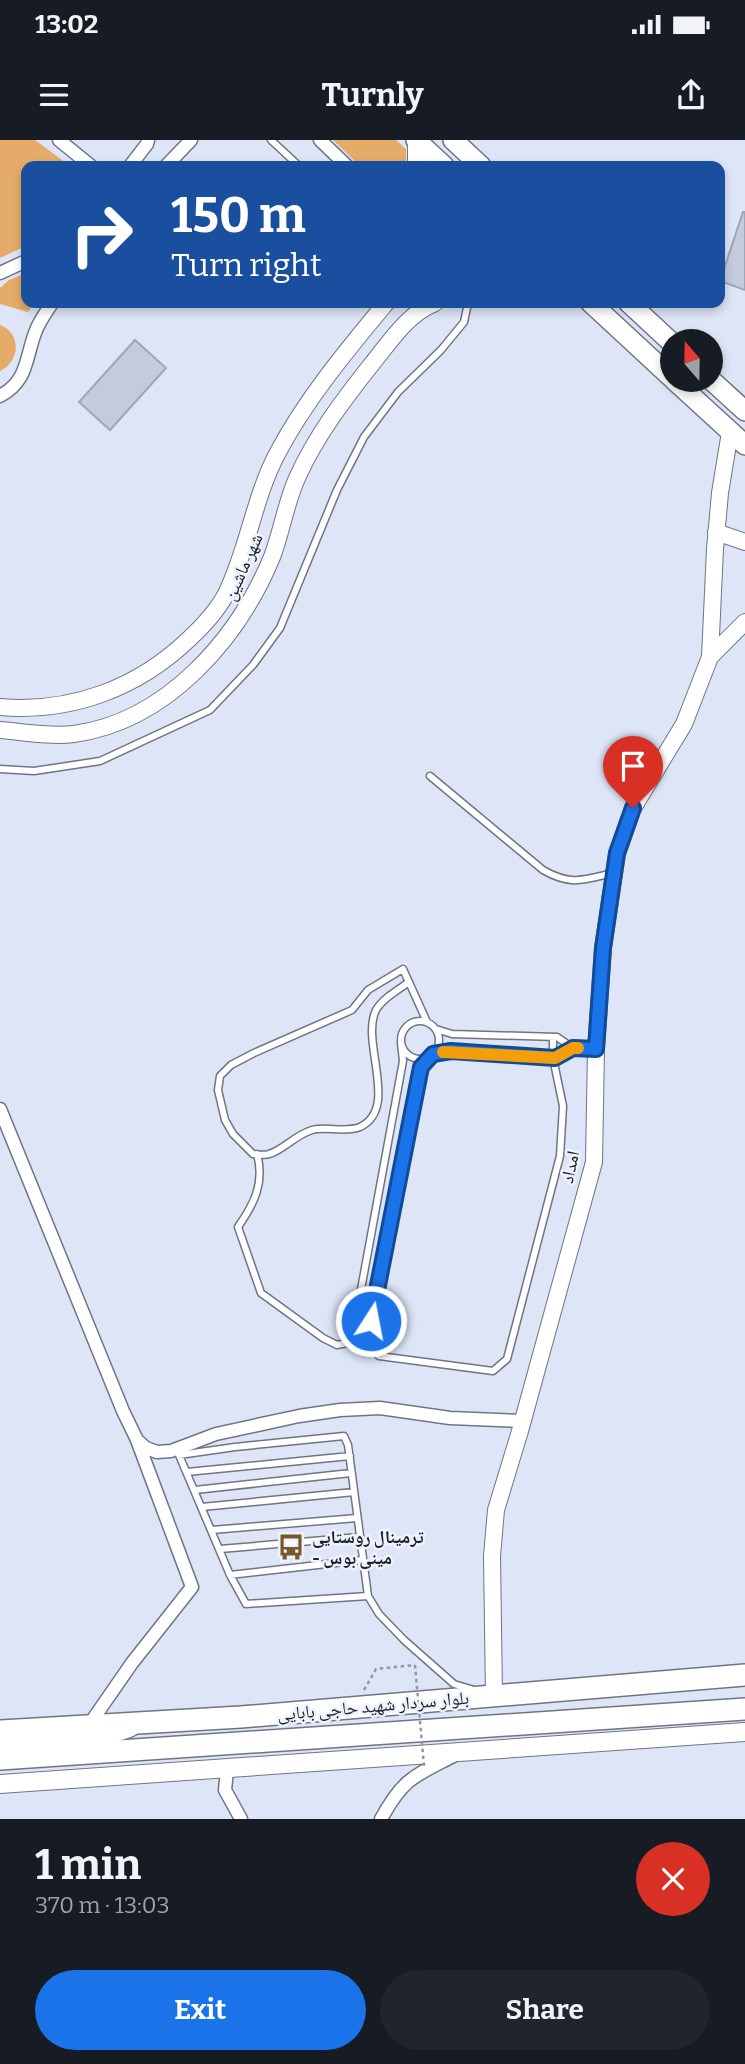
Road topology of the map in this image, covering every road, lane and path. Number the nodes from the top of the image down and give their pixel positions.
1 (60, 140) edge
2 (148, 140) edge
3 (191, 140) edge
4 (271, 140) edge
5 (320, 140) edge
6 (416, 140) edge
7 (453, 140) edge
8 (86, 161) edge
9 (134, 161) edge
10 (171, 161) edge
11 (294, 161) edge
12 (342, 161) edge
13 (415, 161) edge
14 (439, 161) edge
15 (476, 161) edge
16 (21, 263) edge
17 (0, 273) edge
18 (49, 308) edge
19 (382, 308) edge
20 (424, 308) edge
21 (467, 308) edge
22 (596, 308) edge
23 (634, 308) edge
24 (660, 332) edge
25 (660, 367) edge
26 (723, 391) edge
27 (687, 392) edge
28 (0, 396) edge
29 (745, 411) edge
30 (730, 432) junction
31 (745, 445) edge
32 (716, 532) junction
33 (745, 542) edge
34 (745, 622) edge
35 (710, 657) junction
36 (0, 707) edge
37 (0, 730) edge
38 (0, 769) edge
39 (429, 776) dead end
40 (614, 872) junction
41 (409, 982) junction
42 (427, 1022) junction
43 (436, 1029) junction
44 (553, 1037) junction
45 (401, 1044) junction
46 (573, 1048) junction
47 (596, 1049) junction
48 (432, 1054) junction
49 (553, 1058) junction
50 (0, 1109) edge
51 (257, 1154) junction
52 (353, 1333) junction
53 (369, 1335) junction
54 (523, 1421) junction
55 (137, 1440) junction
56 (349, 1456) junction
57 (187, 1472) junction
58 (351, 1473) junction
59 (195, 1490) junction
60 (354, 1492) junction
61 (202, 1507) junction
62 (357, 1518) junction
63 (212, 1530) junction
64 (359, 1537) junction
65 (220, 1549) junction
66 (362, 1560) junction
67 (230, 1575) junction
68 (368, 1596) junction
69 (376, 1669) dead end
70 (745, 1675) edge
71 (495, 1696) junction
72 (745, 1709) edge
73 (145, 1722) junction
74 (89, 1725) junction
75 (0, 1731) edge
76 (745, 1732) edge
77 (0, 1744) edge
78 (229, 1744) junction
79 (460, 1753) junction
80 (36, 1756) junction
81 (0, 1759) edge
82 (424, 1766) dead end
83 (227, 1770) junction
84 (37, 1782) junction
85 (0, 1784) edge
86 (241, 1819) edge
87 (382, 1819) edge

1 - 8 street
2 - 9 street
3 - 10 street
4 - 11 lane
5 - 12 street
6 - 13 street
6 - 14 main road
7 - 15 main road
16 - 17 street
18 - 28 street
19 - 36 street, شهر ماشین
20 - 37 street, شهر ماشین
21 - 38 lane
22 - 25 main road
23 - 24 main road
26 - 29 main road
27 - 30 main road
30 - 31 main road
30 - 32 street
32 - 33 street
32 - 35 street
34 - 35 street
35 - 40 street, امداد
39 - 40 lane
40 - 47 street, امداد
41 - 42 lane
41 - 51 lane
41 - 51 lane
42 - 43 lane
42 - 45 lane
43 - 44 lane
43 - 48 lane
44 - 46 lane
44 - 49 lane
45 - 48 lane
45 - 52 lane
46 - 47 lane
46 - 49 lane
47 - 54 street, امداد
48 - 49 lane
48 - 53 lane
49 - 53 lane
50 - 55 street
51 - 52 lane
52 - 53 lane
54 - 55 street
54 - 71 street, امداد
55 - 74 street
56 - 57 lane
56 - 57 lane
56 - 58 lane
57 - 59 lane
58 - 59 lane
58 - 60 lane
59 - 61 lane
60 - 61 lane
60 - 62 lane
61 - 63 lane
62 - 63 lane
62 - 64 lane
63 - 65 lane
64 - 65 lane
64 - 66 lane
65 - 67 lane
66 - 67 lane
66 - 68 lane
67 - 68 lane
68 - 71 lane
69 - 82 path, bridge
70 - 71 highway, بلوار سردار شهید حاجی بابایی
71 - 73 highway, بلوار سردار شهید حاجی بابایی
72 - 78 highway, بلوار سردار شهید حاجی بابایی
73 - 74 highway, بلوار سردار شهید حاجی بابایی
73 - 77 main road
74 - 75 highway, بلوار سردار شهید حاجی بابایی
76 - 79 main road
78 - 80 highway, بلوار سردار شهید حاجی بابایی
78 - 83 main road
79 - 83 main road
79 - 87 street
80 - 81 highway, بلوار سردار شهید حاجی بابایی
80 - 84 main road
83 - 84 main road
83 - 86 street
84 - 85 main road

